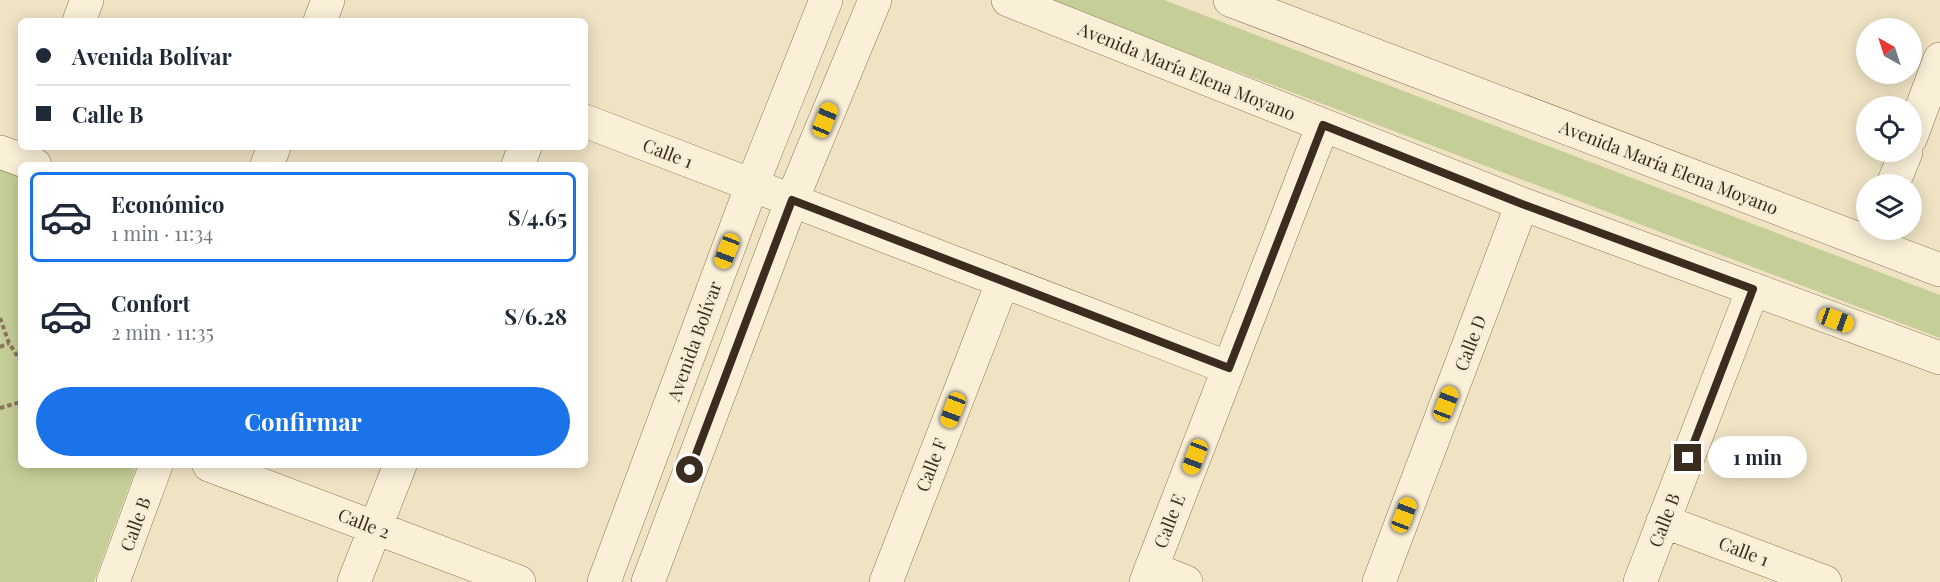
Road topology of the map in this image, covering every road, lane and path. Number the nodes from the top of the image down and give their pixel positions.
1 (87, 0) edge
2 (826, 0) edge
3 (875, 0) edge
4 (1008, 0) edge
5 (1230, 0) edge
6 (80, 18) edge
7 (1940, 59) edge
8 (1922, 107) edge
9 (588, 122) edge
10 (1323, 125) junction
11 (752, 185) junction
12 (792, 200) junction
13 (1522, 204) junction
14 (1856, 230) edge
15 (1880, 240) edge
16 (1940, 270) edge
17 (1003, 281) junction
18 (1753, 289) junction
19 (0, 318) edge
20 (9, 343) junction
21 (0, 347) edge
22 (18, 357) edge
23 (1940, 358) edge
24 (1229, 368) junction
25 (18, 403) edge
26 (0, 408) edge
27 (155, 468) edge
28 (217, 468) edge
29 (399, 468) edge
30 (1663, 521) junction
31 (375, 528) junction
32 (1148, 575) edge
33 (113, 582) edge
34 (354, 582) edge
35 (519, 582) edge
36 (604, 582) edge
37 (648, 582) edge
38 (886, 582) edge
39 (1186, 582) edge
40 (1379, 582) edge
41 (1640, 582) edge
42 (1825, 582) edge

1 - 6 street
2 - 11 street, Avenida Bolívar
3 - 12 street
4 - 10 street, Avenida María Elena Moyano
5 - 14 street, Avenida María Elena Moyano
7 - 8 street
9 - 11 street, Calle 1
10 - 13 street, Avenida María Elena Moyano
10 - 24 street, Calle E
11 - 12 street, Calle 1
11 - 36 street, Avenida Bolívar
12 - 17 street, Calle 1
12 - 37 street
13 - 18 street, Avenida María Elena Moyano
13 - 40 street, Calle D
15 - 16 street, Avenida María Elena Moyano
17 - 24 street, Calle 1
17 - 38 street, Calle F
18 - 23 street, Avenida María Elena Moyano
18 - 30 street, Calle B
19 - 20 path
20 - 21 path
20 - 22 path
24 - 32 street, Calle E
25 - 26 path
27 - 33 street, Calle B
28 - 31 street, Calle 2
29 - 31 street
30 - 41 street, Calle B
30 - 42 street, Calle 1
31 - 34 street
31 - 35 street, Calle 2
32 - 39 street

